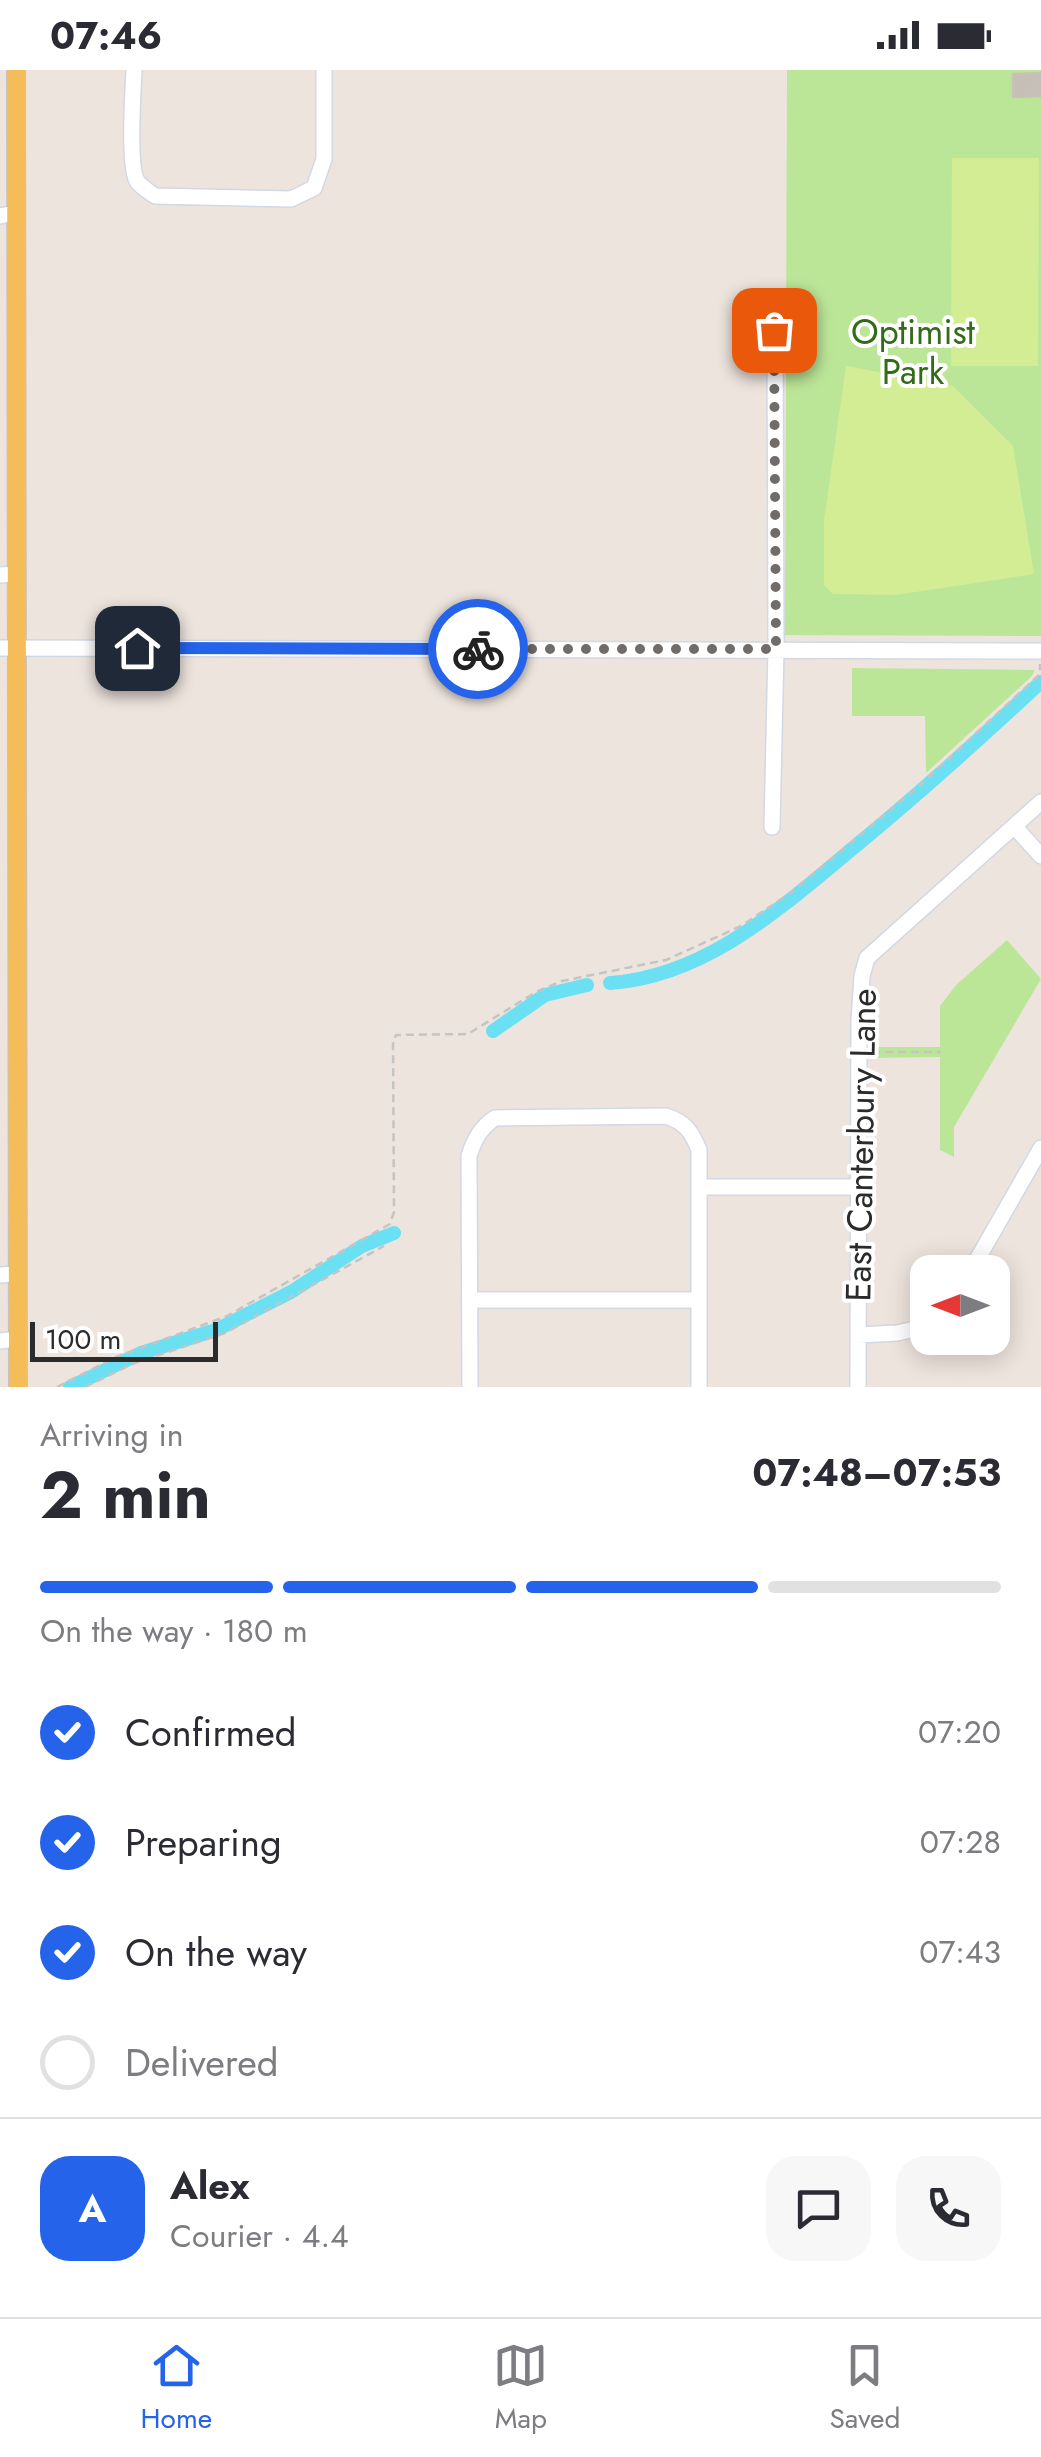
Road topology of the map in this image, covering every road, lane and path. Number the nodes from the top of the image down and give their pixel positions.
1 (16, 70) edge
2 (134, 70) edge
3 (324, 70) edge
4 (8, 215) edge
5 (8, 253) edge
6 (774, 330) dead end
7 (9, 574) edge
8 (9, 648) edge
9 (776, 649) junction
10 (1041, 650) edge
11 (1041, 802) edge
12 (1014, 826) junction
13 (772, 827) dead end
14 (1041, 856) edge
15 (860, 1052) junction
16 (941, 1052) dead end
17 (1041, 1148) edge
18 (699, 1187) junction
19 (856, 1187) junction
20 (384, 1246) dead end
21 (980, 1255) edge
22 (8, 1275) edge
23 (470, 1300) junction
24 (699, 1300) junction
25 (910, 1330) edge
26 (858, 1335) junction
27 (9, 1340) edge
28 (18, 1387) edge
29 (57, 1387) edge
30 (85, 1387) edge
31 (470, 1387) edge
32 (699, 1387) edge
33 (858, 1387) edge

1 - 4 main road
2 - 3 street
4 - 5 main road
5 - 7 main road
6 - 9 street
7 - 8 main road
8 - 9 street
8 - 22 main road
9 - 10 street
9 - 13 street
10 - 29 path
11 - 12 street, East Canterbury Lane
12 - 14 street
12 - 15 street, East Canterbury Lane
15 - 16 path
15 - 19 street, East Canterbury Lane
17 - 21 street
18 - 19 street
18 - 23 street
18 - 24 street
19 - 26 street, East Canterbury Lane
20 - 30 path
22 - 27 main road
23 - 24 street
23 - 31 street
24 - 32 street
25 - 26 street
26 - 33 street, East Canterbury Lane
27 - 28 main road

